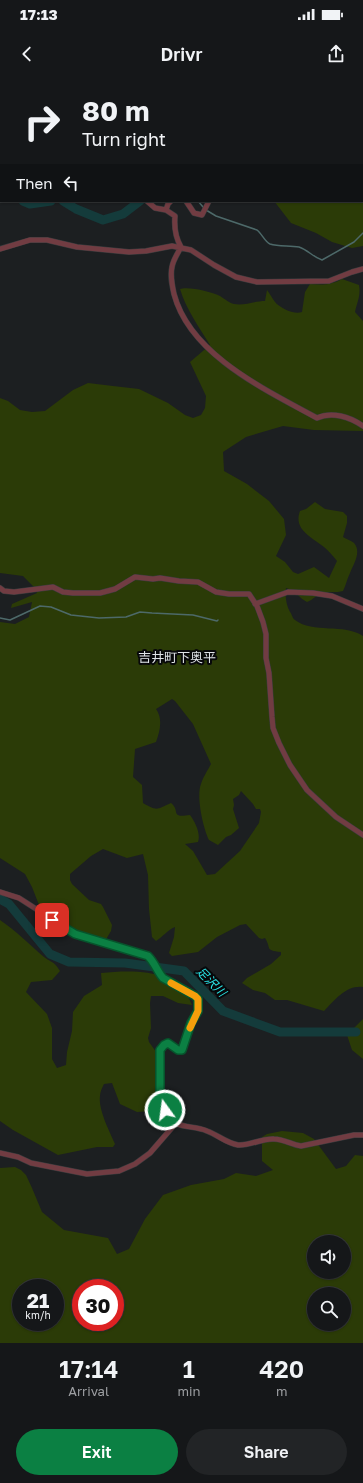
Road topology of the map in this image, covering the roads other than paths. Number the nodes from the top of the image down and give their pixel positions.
1 (149, 202) edge
2 (170, 202) edge
3 (187, 202) edge
4 (208, 202) edge
5 (166, 210) junction
6 (181, 248) junction
7 (0, 249) edge
8 (363, 269) edge
9 (363, 426) edge
10 (0, 588) edge
11 (255, 604) junction
12 (363, 609) edge
13 (363, 835) edge
14 (0, 892) edge
15 (176, 1123) junction
16 (363, 1135) edge
17 (0, 1153) edge

1 - 5 street
2 - 5 street
3 - 4 street
5 - 6 street
6 - 7 street
6 - 8 street
6 - 9 street
10 - 11 street
11 - 12 street
11 - 13 street
14 - 15 street
15 - 16 street
15 - 17 street

